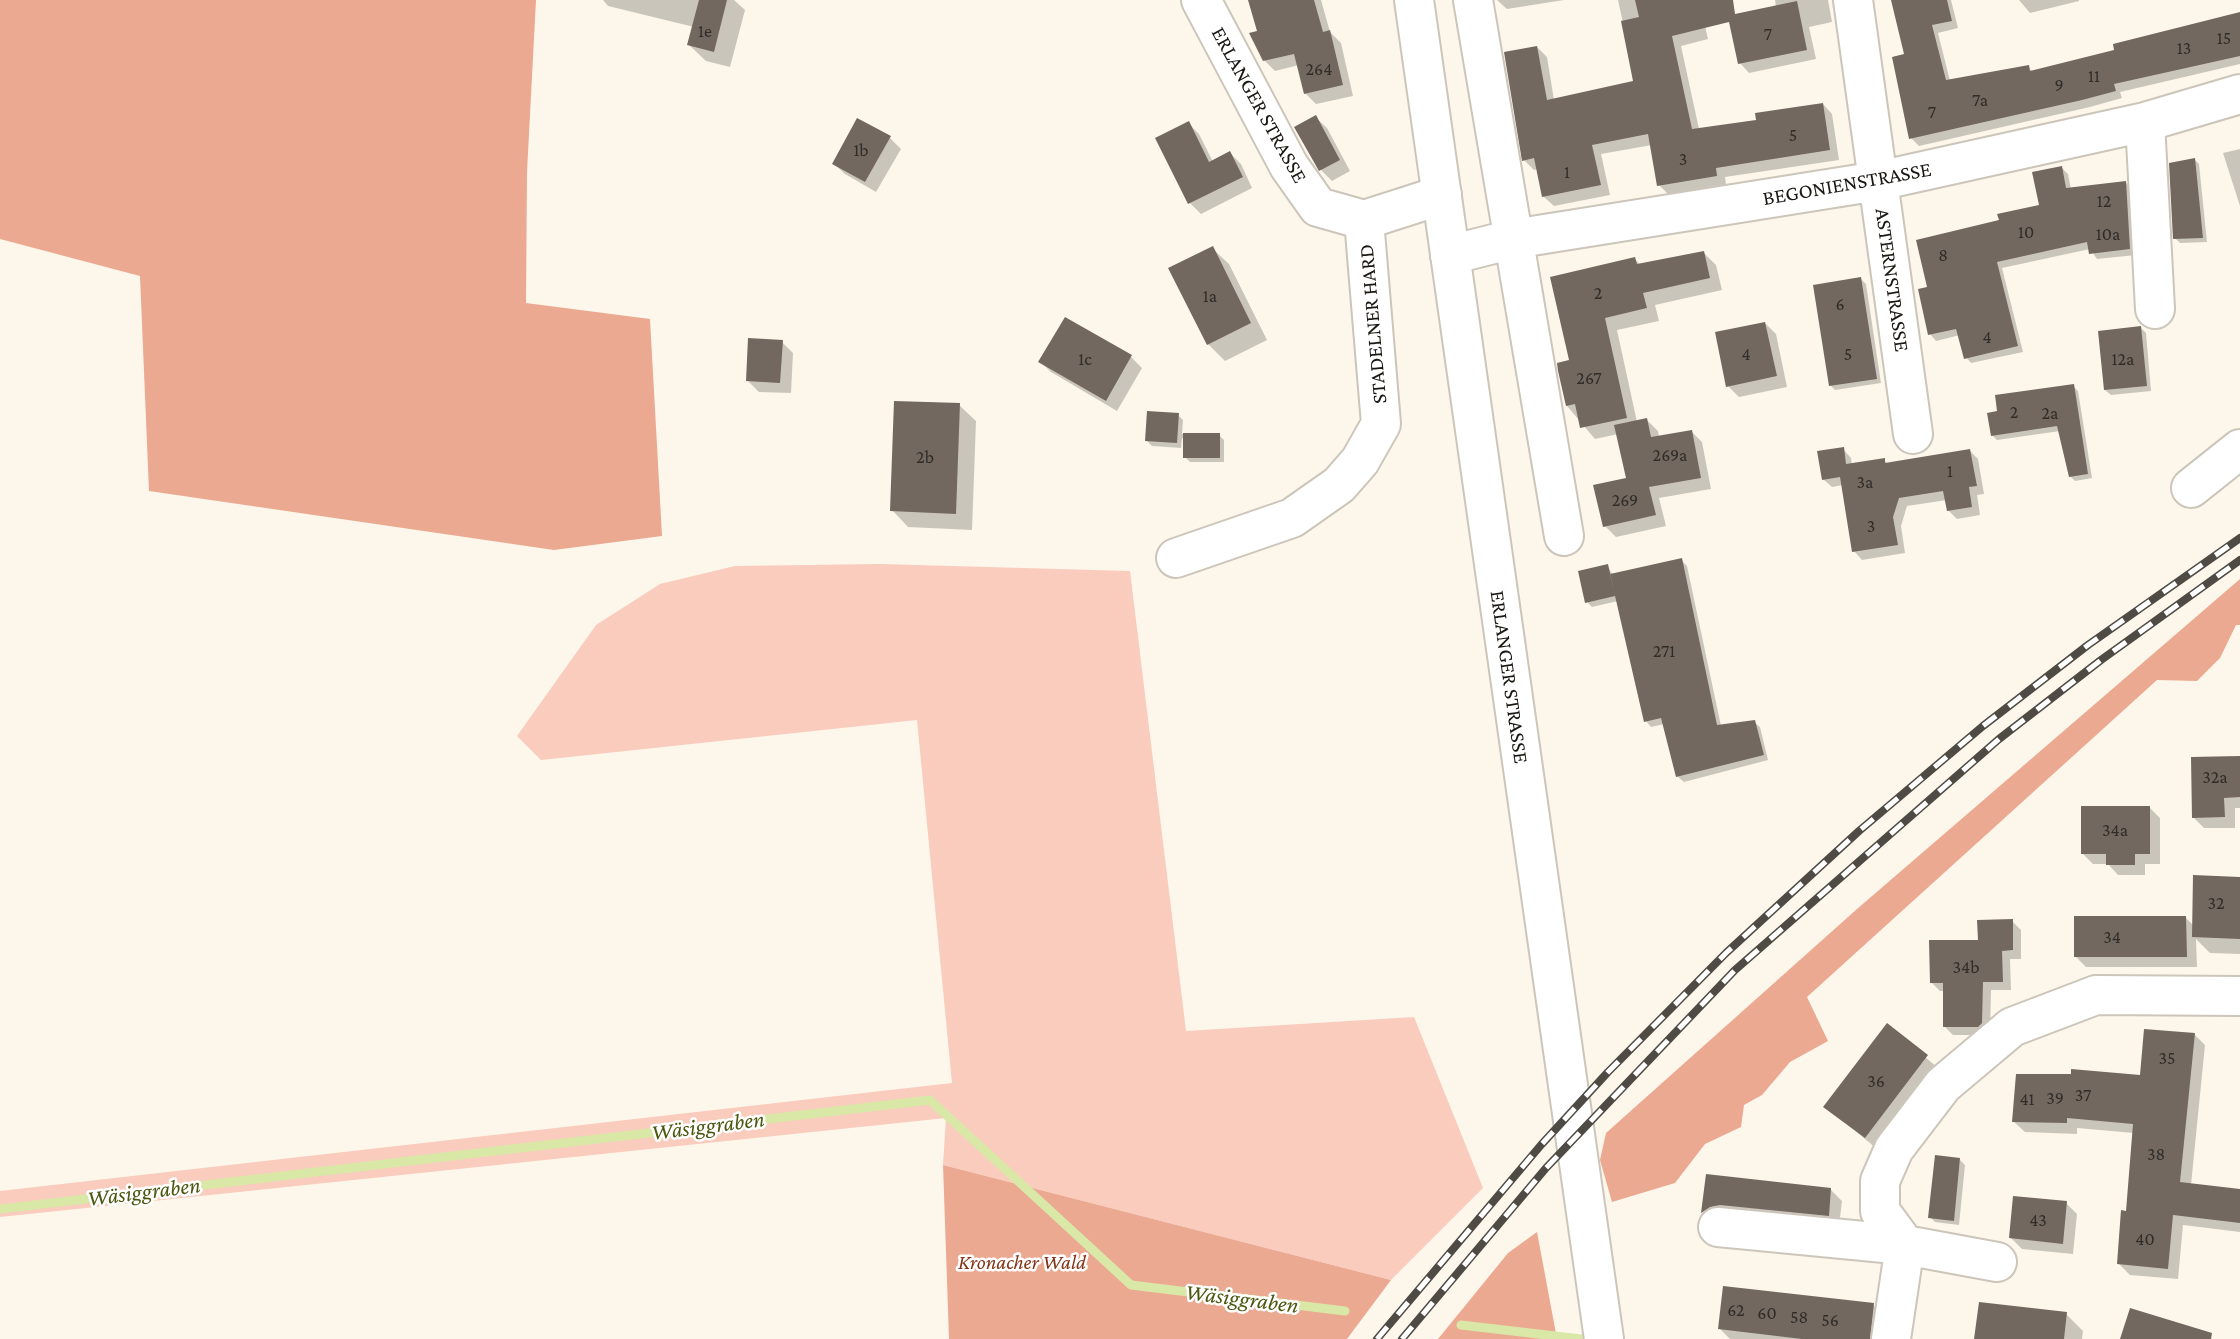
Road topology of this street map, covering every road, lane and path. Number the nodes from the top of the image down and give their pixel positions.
1 (1201, 0) edge
2 (1414, 0) edge
3 (1473, 0) edge
4 (1853, 0) edge
5 (2240, 94) edge
6 (2146, 122) junction
7 (1878, 181) junction
8 (1441, 195) junction
9 (1364, 220) junction
10 (1513, 239) junction
11 (1450, 255) junction
12 (2155, 309) dead end
13 (1913, 434) dead end
14 (2240, 449) edge
15 (2191, 488) dead end
16 (1564, 536) dead end
17 (1175, 558) dead end
18 (2240, 996) edge
19 (1718, 1227) dead end
20 (1905, 1245) junction
21 (1997, 1262) dead end
22 (1604, 1339) edge
23 (1891, 1339) edge

1 - 9 street, ERLANGER STRASSE
2 - 8 street, ERLANGER STRASSE
3 - 10 street
4 - 7 street, ASTERNSTRASSE
5 - 6 street, BEGONIENSTRASSE
6 - 7 street, BEGONIENSTRASSE
6 - 12 street
7 - 10 street, BEGONIENSTRASSE
7 - 13 street, ASTERNSTRASSE
8 - 9 street
8 - 11 street, ERLANGER STRASSE
9 - 17 street, STADELNER HARD
10 - 11 street, BEGONIENSTRASSE
10 - 16 street
11 - 22 street, ERLANGER STRASSE
14 - 15 street
18 - 20 street
19 - 20 street
20 - 21 street
20 - 23 street

